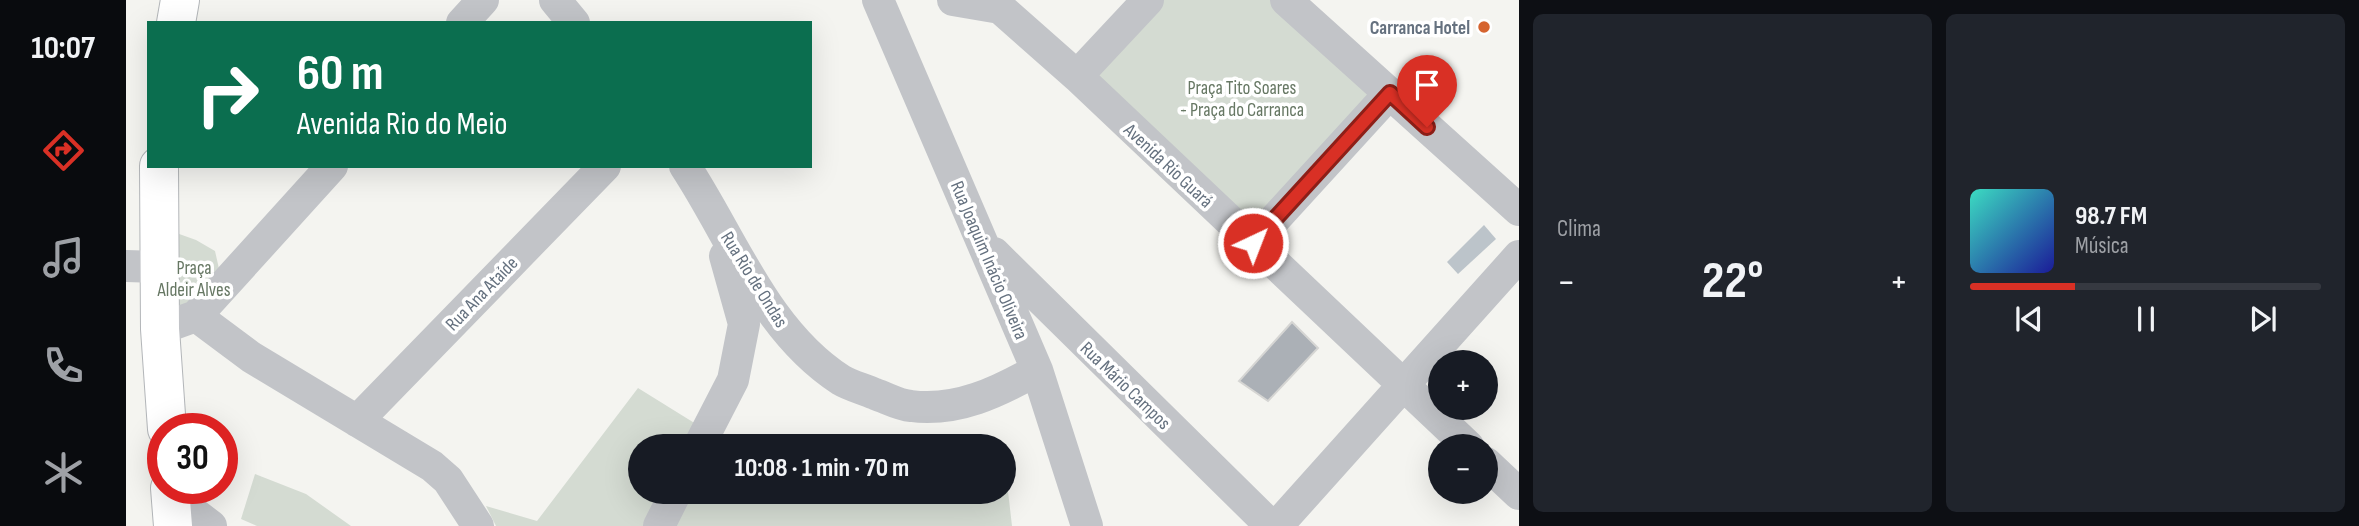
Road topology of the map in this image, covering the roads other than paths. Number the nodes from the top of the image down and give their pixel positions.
1 (180, 0) edge
2 (198, 0) edge
3 (483, 0) edge
4 (555, 0) edge
5 (878, 0) edge
6 (953, 0) edge
7 (1147, 0) edge
8 (1286, 0) edge
9 (996, 4) edge
10 (178, 21) edge
11 (180, 21) edge
12 (464, 21) edge
13 (571, 21) edge
14 (1077, 76) junction
15 (1390, 93) junction
16 (159, 168) edge
17 (330, 168) edge
18 (603, 168) edge
19 (686, 168) edge
20 (712, 208) junction
21 (1519, 210) edge
22 (984, 242) junction
23 (1253, 243) junction
24 (1519, 256) edge
25 (142, 266) edge
26 (196, 316) junction
27 (160, 329) junction
28 (1037, 370) junction
29 (1403, 385) junction
30 (166, 413) edge
31 (357, 421) junction
32 (705, 434) edge
33 (1455, 434) edge
34 (1498, 474) edge
35 (1519, 494) edge
36 (670, 504) edge
37 (171, 506) edge
38 (211, 526) edge
39 (478, 526) edge
40 (659, 526) edge
41 (1087, 526) edge
42 (1271, 526) edge
43 (1277, 526) edge

1 - 10 main road
2 - 11 street
3 - 12 street
4 - 13 street
5 - 22 street, Rua Joaquim Inácio Oliveira
6 - 9 street
7 - 14 street
8 - 15 street
9 - 14 street, Avenida Rio Guará
14 - 23 street, Avenida Rio Guará
15 - 21 street
15 - 23 street
16 - 25 main road
17 - 26 street
18 - 31 street, Rua Ana Ataíde
19 - 20 street, Rua Rio de Ondas
20 - 28 street, Rua Rio de Ondas
20 - 32 street
22 - 28 street, Rua Joaquim Inácio Oliveira
22 - 42 street, Rua Mário Campos
23 - 29 street, Avenida Rio Guará
24 - 29 street
25 - 27 main road
26 - 27 street
26 - 31 street
27 - 30 main road
28 - 41 street, Rua Joaquim Inácio Oliveira
29 - 33 street, Avenida Rio Guará
29 - 43 street
31 - 39 street
34 - 35 street
36 - 40 street
37 - 38 street

